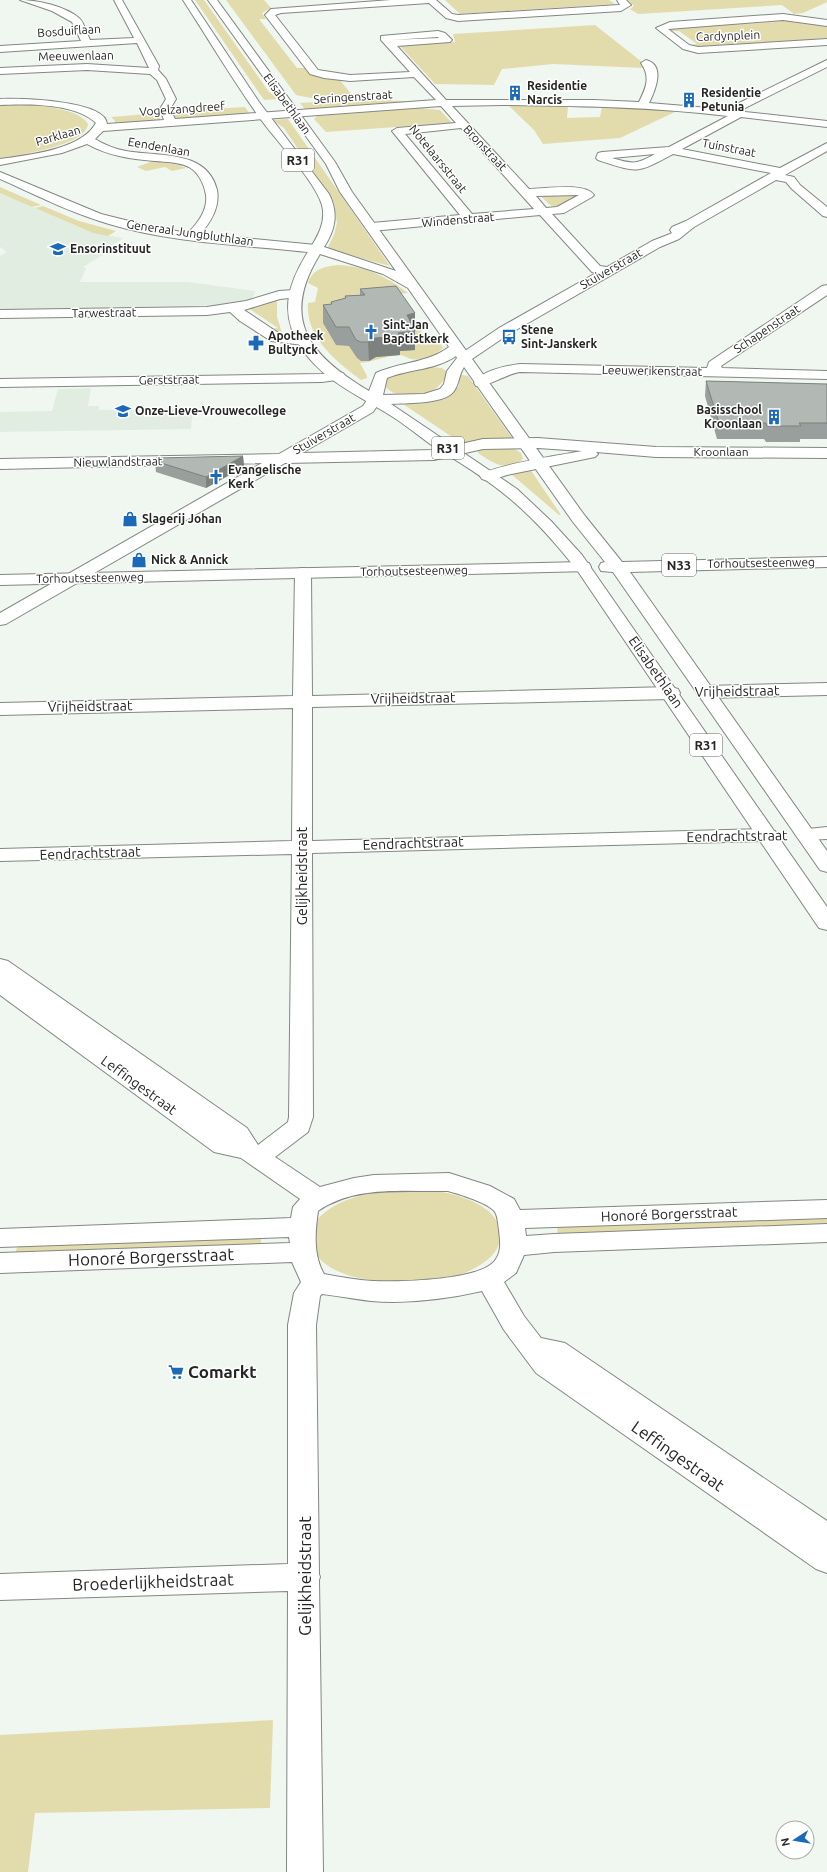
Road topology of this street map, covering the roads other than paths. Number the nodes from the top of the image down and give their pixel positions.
1 (24, 0) edge
2 (118, 0) edge
3 (187, 0) edge
4 (212, 0) edge
5 (431, 0) edge
6 (621, 0) edge
7 (827, 23) edge
8 (140, 40) junction
9 (827, 42) edge
10 (87, 43) junction
11 (390, 44) junction
12 (0, 49) edge
13 (646, 63) dead end
14 (827, 63) edge
15 (0, 71) edge
16 (153, 71) junction
17 (416, 74) junction
18 (434, 93) junction
19 (359, 98) dead end
20 (409, 99) junction
21 (0, 102) edge
22 (293, 102) junction
23 (443, 103) junction
24 (251, 105) junction
25 (643, 105) junction
26 (180, 110) dead end
27 (162, 112) junction
28 (742, 113) junction
29 (296, 114) junction
30 (264, 117) junction
31 (102, 120) junction
32 (171, 123) junction
33 (827, 124) edge
34 (464, 125) junction
35 (89, 140) junction
36 (827, 146) edge
37 (671, 150) junction
38 (0, 162) edge
39 (778, 174) junction
40 (0, 175) edge
41 (764, 181) junction
42 (796, 187) junction
43 (526, 193) junction
44 (827, 212) edge
45 (544, 213) junction
46 (469, 219) junction
47 (372, 227) junction
48 (191, 236) junction
49 (316, 249) junction
50 (585, 257) junction
51 (629, 259) junction
52 (367, 264) junction
53 (302, 272) junction
54 (608, 272) junction
55 (415, 288) junction
56 (827, 288) edge
57 (294, 294) junction
58 (234, 308) junction
59 (208, 311) junction
60 (0, 314) edge
61 (245, 318) junction
62 (303, 341) junction
63 (460, 353) junction
64 (715, 372) junction
65 (827, 375) edge
66 (338, 376) junction
67 (0, 383) edge
68 (481, 383) junction
69 (374, 400) junction
70 (526, 443) junction
71 (615, 449) junction
72 (452, 451) junction
73 (827, 453) edge
74 (281, 459) junction
75 (0, 464) edge
76 (541, 465) junction
77 (488, 476) junction
78 (827, 562) edge
79 (584, 567) junction
80 (618, 567) junction
81 (303, 573) junction
82 (71, 578) junction
83 (0, 580) edge
84 (0, 620) edge
85 (827, 689) edge
86 (705, 692) junction
87 (670, 693) junction
88 (302, 701) junction
89 (0, 709) edge
90 (827, 833) edge
91 (805, 834) junction
92 (768, 835) junction
93 (302, 846) junction
94 (0, 855) edge
95 (827, 866) edge
96 (827, 923) edge
97 (0, 966) edge
98 (0, 984) edge
99 (43, 1006) junction
100 (253, 1154) junction
101 (316, 1197) junction
102 (827, 1209) edge
103 (511, 1219) junction
104 (827, 1233) edge
105 (0, 1238) edge
106 (303, 1240) junction
107 (514, 1247) junction
108 (0, 1263) edge
109 (489, 1279) junction
110 (316, 1283) junction
111 (535, 1348) junction
112 (827, 1537) edge
113 (827, 1560) edge
114 (305, 1578) junction
115 (0, 1587) edge
116 (305, 1872) edge

1 - 10 street
2 - 8 street
3 - 24 street, Elisabethlaan / R31
4 - 22 street, Elisabethlaan / R31
5 - 6 street
5 - 17 street
7 - 9 street, Cardynplein
8 - 10 street, Bosduiflaan
8 - 16 street
10 - 12 street, Bosduiflaan
11 - 11 street
11 - 17 street, Bronstraat
13 - 25 street
14 - 28 street
15 - 16 street, Meeuwenlaan
16 - 27 street
17 - 18 street, Bronstraat
18 - 20 street, Seringenstraat
18 - 23 street, Bronstraat
19 - 20 street, Seringenstraat
20 - 23 street, Seringenstraat
21 - 31 street, Parklaan
22 - 24 street
22 - 29 street, Elisabethlaan / R31
23 - 25 street, Seringenstraat
23 - 29 street, Seringenstraat
23 - 34 street, Bronstraat
24 - 30 street, Elisabethlaan / R31
25 - 28 street, Seringenstraat
26 - 27 street, Vogelzangdreef
27 - 32 street
28 - 33 street, Seringenstraat
28 - 37 street
29 - 30 street, Seringenstraat
29 - 47 street, Elisabethlaan / R31
30 - 32 street, Vogelzangdreef
30 - 49 street, Elisabethlaan / R31
31 - 32 street, Vogelzangdreef
31 - 35 street, Parklaan
34 - 43 street, Bronstraat
34 - 46 street, Notelaarsstraat
35 - 38 street, Parklaan
35 - 48 street, Eendenlaan
36 - 39 street, Stuiverstraat
37 - 37 street
37 - 39 street, Tuinstraat
39 - 41 street, Stuiverstraat
39 - 42 street, Tuinstraat
40 - 48 street, Generaal Jungbluthlaan
41 - 42 street
41 - 51 street, Stuiverstraat
42 - 44 street, Tuinstraat
43 - 45 street, Bronstraat
43 - 45 street
45 - 46 street, Windenstraat
45 - 50 street, Bronstraat
46 - 47 street, Windenstraat
47 - 55 street, Elisabethlaan / R31
48 - 49 street, Generaal Jungbluthlaan
49 - 52 street, Elisabethlaan / R31
49 - 53 street, Elisabethlaan / R31
50 - 51 street
50 - 54 street, Bronstraat
51 - 54 street, Stuiverstraat
52 - 53 street, Elisabethlaan / R31
52 - 55 street, Elisabethlaan / R31
53 - 57 street, Elisabethlaan / R31
54 - 63 street, Stuiverstraat
55 - 63 street, Elisabethlaan / R31
56 - 64 street, Schapenstraat
57 - 58 street, Tarwestraat
57 - 62 street, Elisabethlaan / R31
58 - 59 street, Tarwestraat
58 - 61 street
59 - 60 street, Tarwestraat
59 - 61 street, Tarwestraat
61 - 62 street
62 - 66 street, Elisabethlaan / R31
63 - 68 street, Elisabethlaan / R31
63 - 69 street
63 - 69 street
64 - 65 street, Leeuwerikenstraat
64 - 68 street, Leeuwerikenstraat
66 - 67 street, Gerststraat
66 - 69 street, Elisabethlaan / R31
68 - 70 street, Elisabethlaan / R31
69 - 72 street, Elisabethlaan / R31
69 - 74 street, Stuiverstraat
70 - 71 street, Kroonlaan
70 - 72 street
70 - 76 street, Elisabethlaan / R31
71 - 73 street, Kroonlaan
71 - 76 street, Kroonlaan
72 - 74 street, Nieuwlandstraat
72 - 77 street, Elisabethlaan / R31
74 - 75 street, Nieuwlandstraat
74 - 82 street, Stuiverstraat
76 - 77 street, Kroonlaan
76 - 80 street, Elisabethlaan / R31
77 - 79 street, Elisabethlaan / R31
78 - 80 street, Torhoutsesteenweg / N33
79 - 80 street, Torhoutsesteenweg / N33
79 - 81 street, Torhoutsesteenweg
79 - 87 street, Elisabethlaan / R31
80 - 86 street, Elisabethlaan / R31
81 - 82 street, Torhoutsesteenweg
81 - 88 street, Gelijkheidstraat
82 - 83 street, Torhoutsesteenweg
82 - 84 street, Stuiverstraat
85 - 86 street, Vrijheidstraat
86 - 87 street, Vrijheidstraat
86 - 91 street, Elisabethlaan / R31
87 - 88 street, Vrijheidstraat
87 - 92 street, Elisabethlaan / R31
88 - 89 street, Vrijheidstraat
88 - 93 street, Gelijkheidstraat
90 - 91 street, Eendrachtstraat
91 - 92 street, Eendrachtstraat
91 - 95 street, Elisabethlaan / R31
92 - 93 street, Eendrachtstraat
92 - 96 street, Elisabethlaan / R31
93 - 94 street, Eendrachtstraat
93 - 100 street, Gelijkheidstraat
97 - 99 street, Leffingestraat
98 - 99 street, Leffingestraat
99 - 100 street, Leffingestraat
100 - 101 street, Leffingestraat
101 - 103 street
101 - 106 street
102 - 103 street, Honoré Borgersstraat
103 - 107 street
104 - 107 street, Honoré Borgersstraat
105 - 106 street, Honoré Borgersstraat
106 - 108 street, Honoré Borgersstraat
106 - 110 street
107 - 109 street
109 - 110 street
109 - 111 street, Leffingestraat
110 - 114 street, Gelijkheidstraat
111 - 112 street, Leffingestraat
111 - 113 street, Leffingestraat
114 - 115 street, Broederlijkheidstraat
114 - 116 street, Gelijkheidstraat

